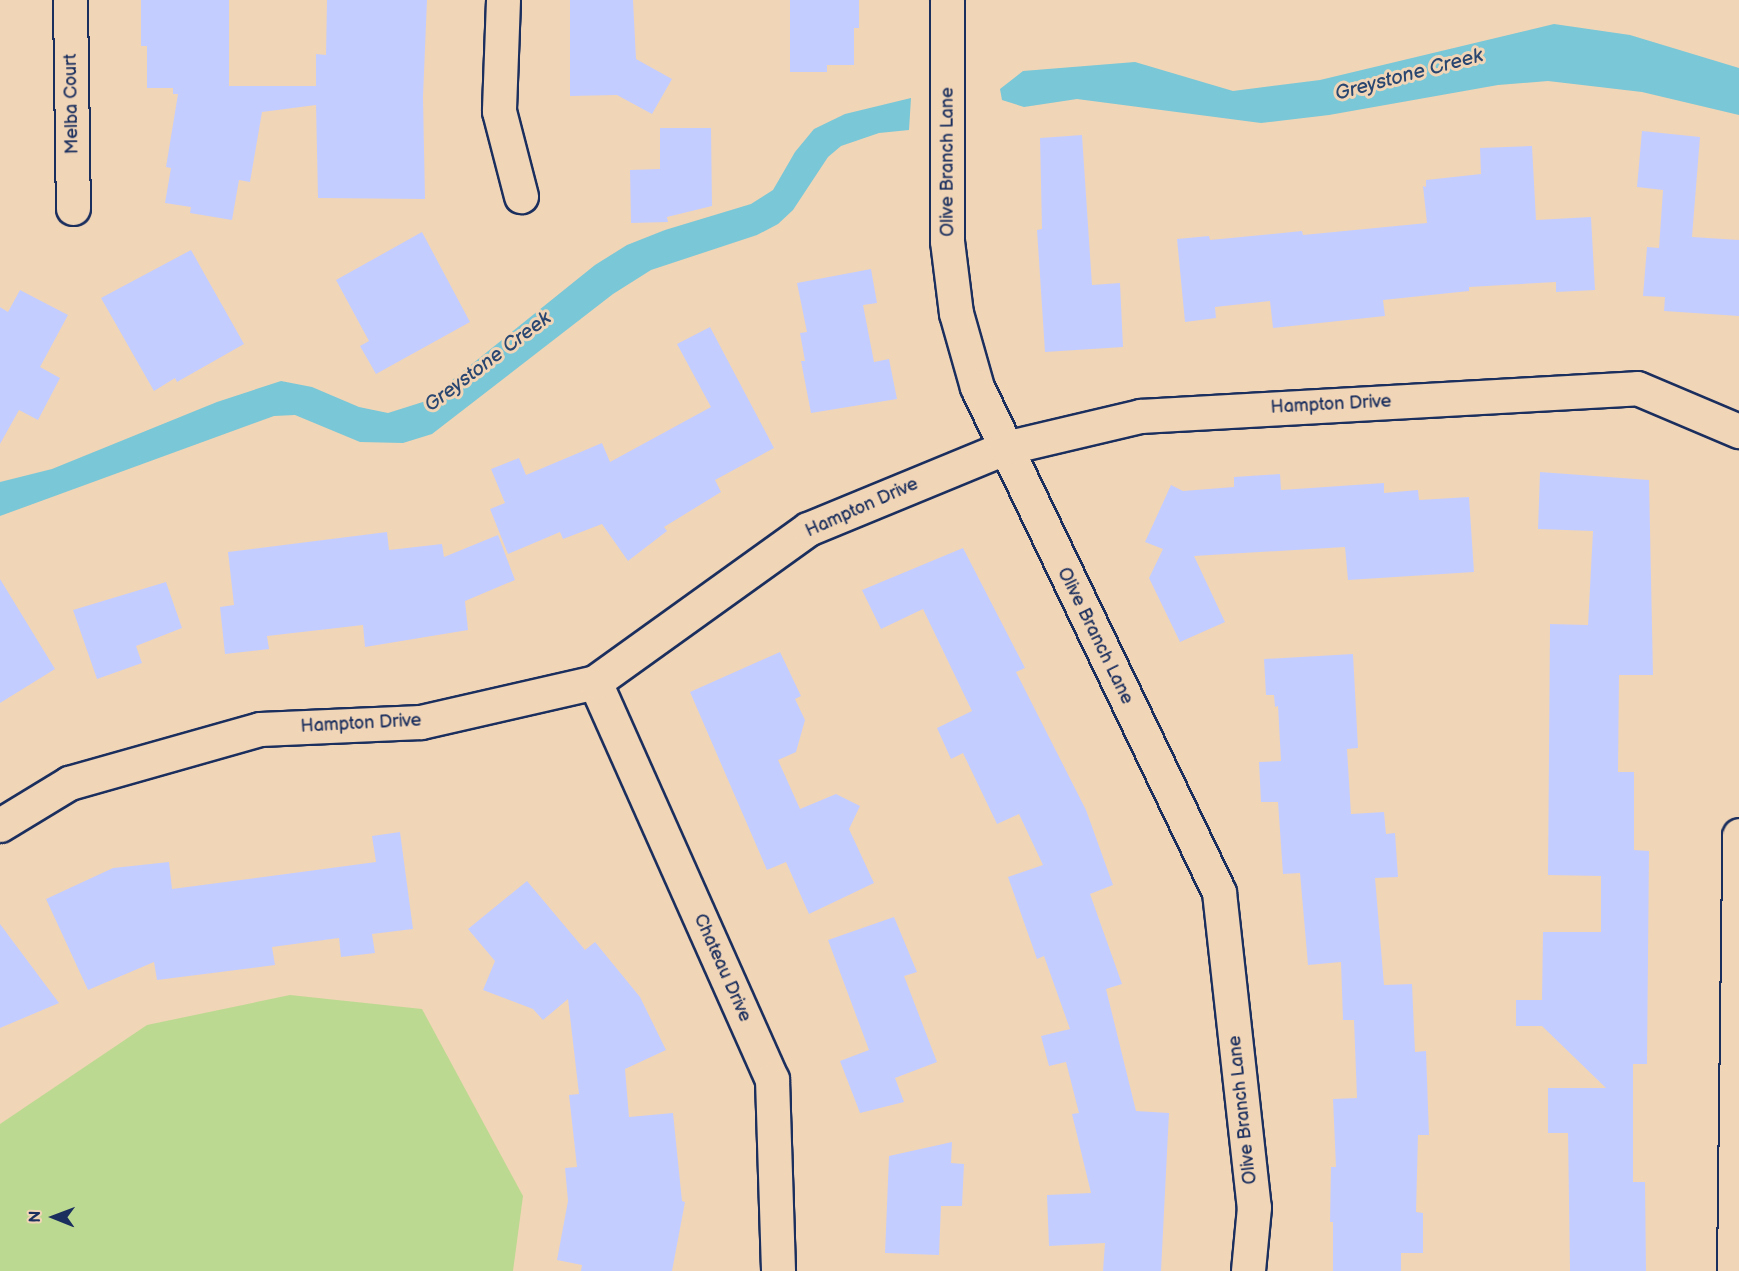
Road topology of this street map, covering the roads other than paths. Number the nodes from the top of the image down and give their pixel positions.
1 (70, 0) edge
2 (502, 0) edge
3 (946, 0) edge
4 (521, 196) dead end
5 (73, 208) dead end
6 (1739, 431) edge
7 (1005, 448) junction
8 (595, 682) junction
9 (0, 825) edge
10 (1739, 835) edge
11 (778, 1271) edge
12 (1248, 1271) edge
13 (1734, 1271) edge

1 - 5 street, Melba Court
2 - 4 street
3 - 7 street, Olive Branch Lane
6 - 7 street, Hampton Drive
7 - 8 street, Hampton Drive
7 - 12 street, Olive Branch Lane
8 - 9 street, Hampton Drive
8 - 11 street, Chateau Drive
10 - 13 street

